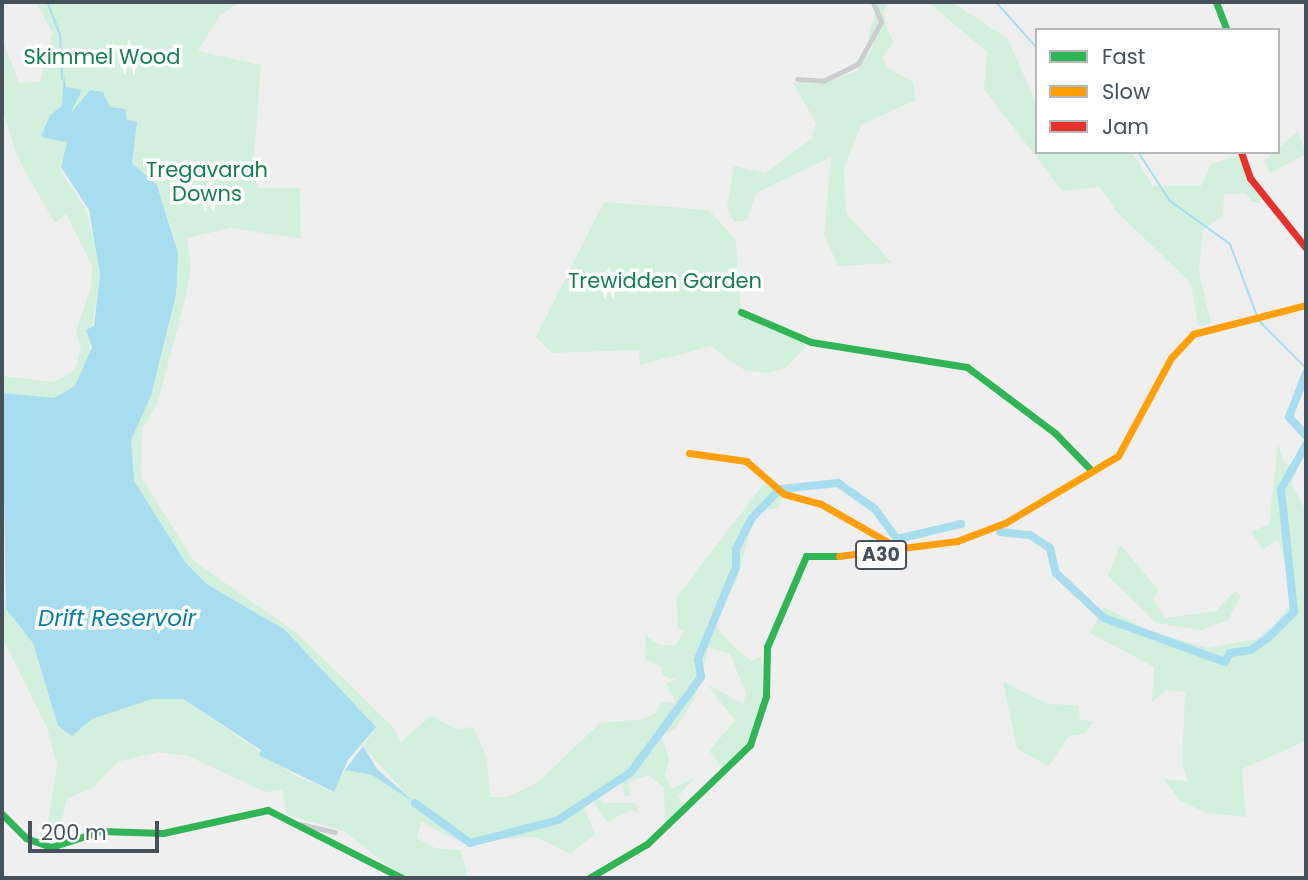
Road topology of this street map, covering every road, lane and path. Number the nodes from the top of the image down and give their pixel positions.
1 (873, 2) edge
2 (1216, 2) edge
3 (1226, 28) edge
4 (797, 79) dead end
5 (1242, 154) edge
6 (1306, 248) edge
7 (1306, 304) edge
8 (741, 312) dead end
9 (689, 453) dead end
10 (1092, 471) junction
11 (902, 550) junction
12 (2, 814) edge
13 (300, 824) junction
14 (335, 832) dead end
15 (402, 878) edge
16 (589, 878) edge

1 - 4 street
2 - 3 main road
5 - 6 main road
7 - 10 main road, A30
8 - 10 main road
9 - 11 main road
10 - 11 main road, A30
11 - 16 main road, A30
12 - 13 main road
13 - 14 street
13 - 15 main road

